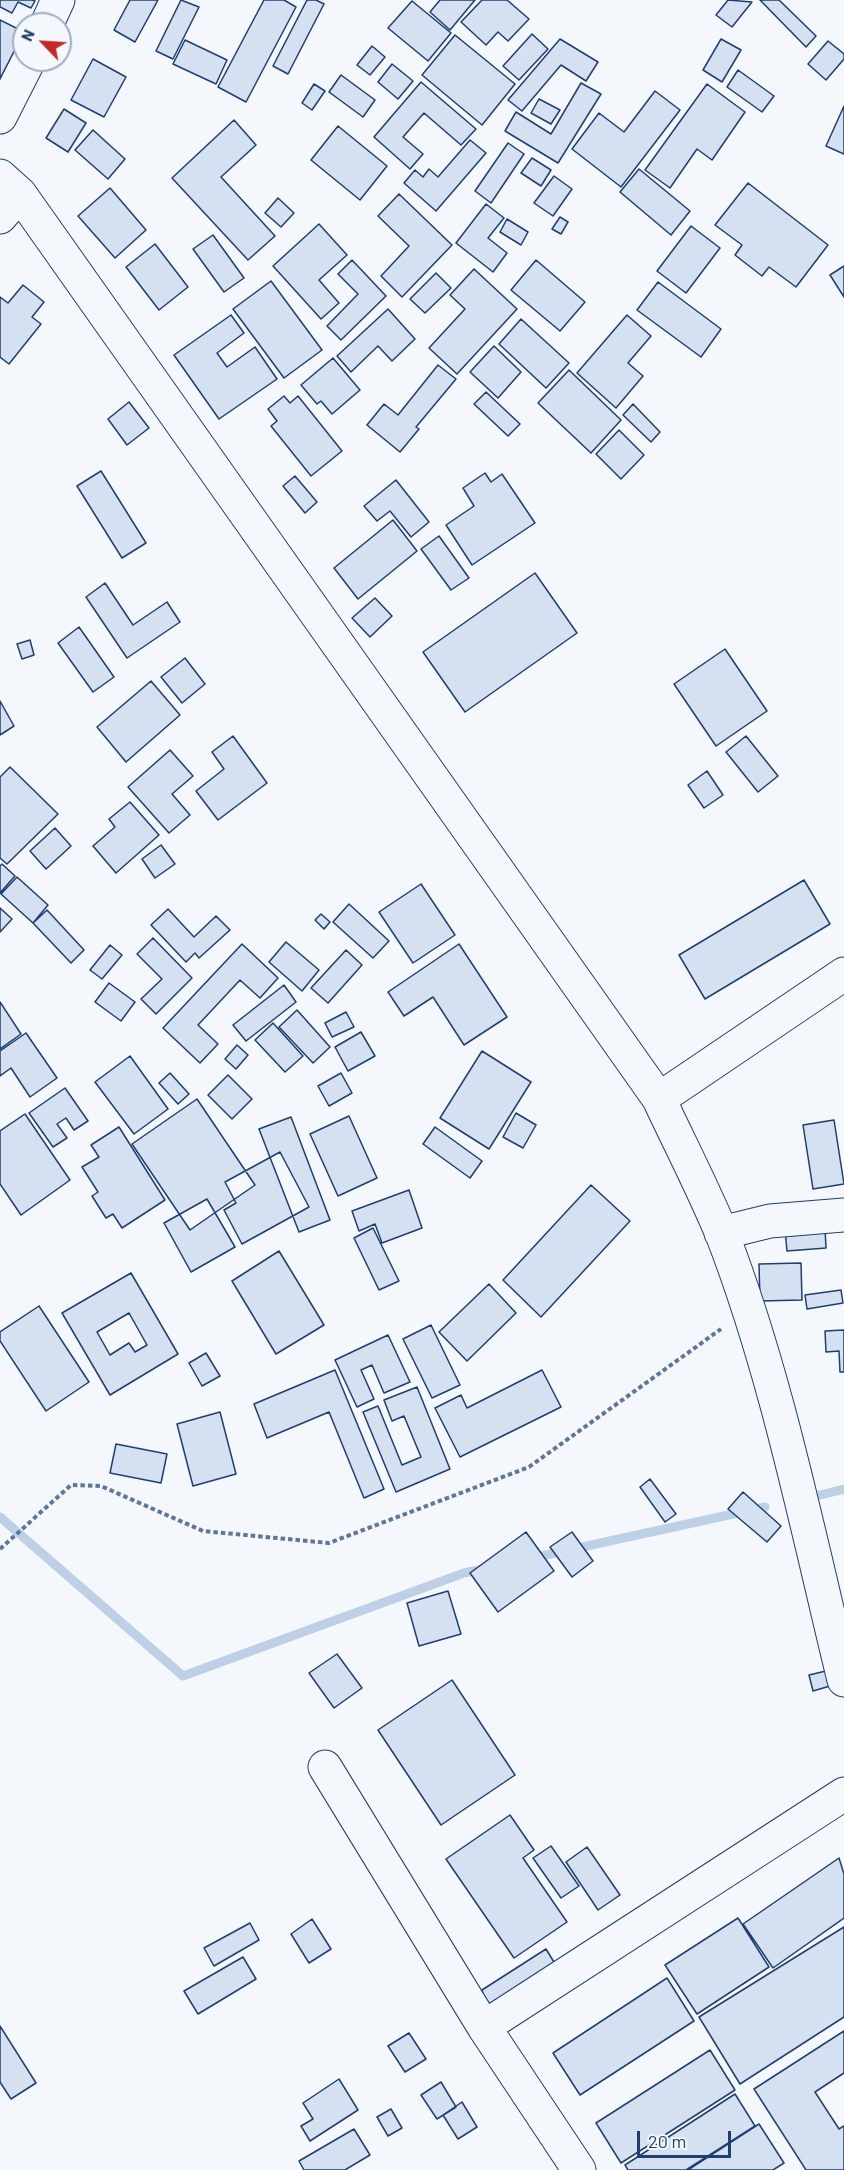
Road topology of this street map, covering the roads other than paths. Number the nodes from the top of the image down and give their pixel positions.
1 (22, 72) edge
2 (0, 117) edge
3 (6, 196) edge
4 (844, 974) edge
5 (659, 1099) junction
6 (844, 1215) edge
7 (721, 1233) junction
8 (844, 1680) edge
9 (325, 1767) dead end
10 (844, 1794) edge
11 (484, 2027) junction
12 (579, 2170) edge

1 - 2 street
3 - 5 street
4 - 5 street
5 - 7 street
6 - 7 street
7 - 8 street
9 - 11 street
10 - 11 street
11 - 12 street

